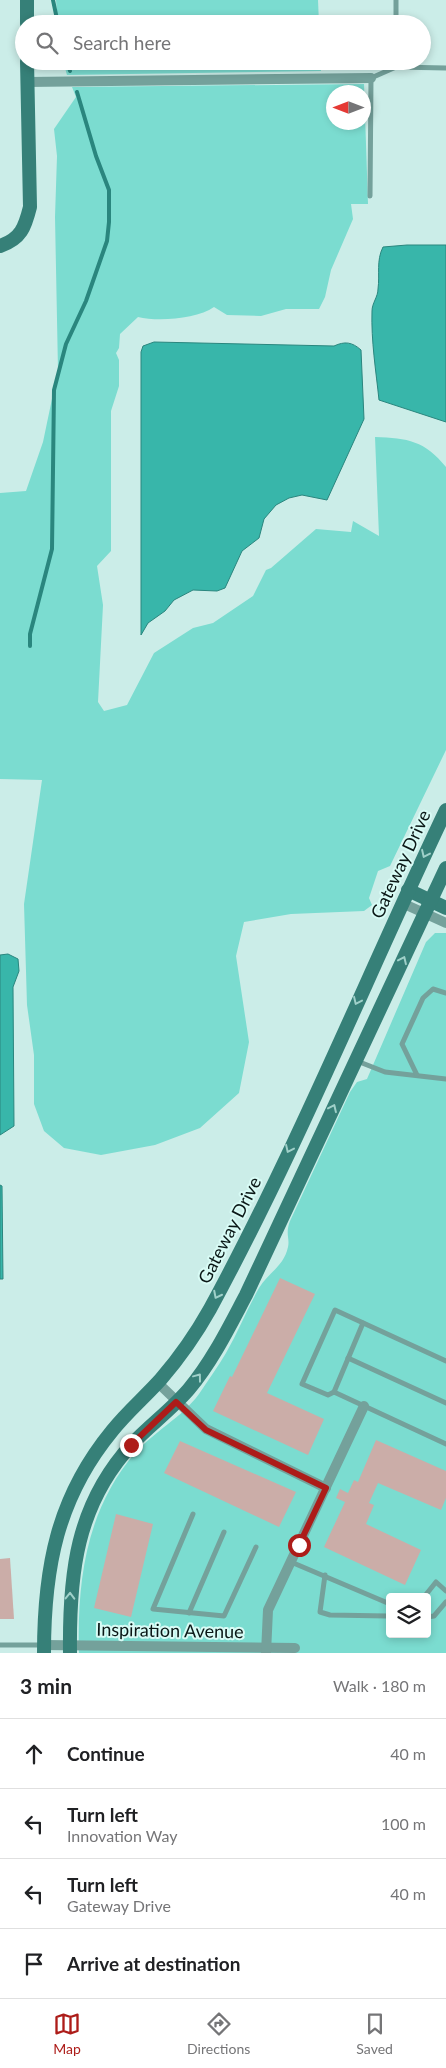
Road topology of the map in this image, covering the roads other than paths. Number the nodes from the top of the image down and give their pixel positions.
1 (27, 0) edge
2 (396, 0) edge
3 (27, 15) edge
4 (396, 15) edge
5 (431, 67) edge
6 (446, 68) edge
7 (27, 70) edge
8 (385, 70) edge
9 (371, 78) junction
10 (27, 82) junction
11 (370, 196) dead end
12 (0, 246) edge
13 (446, 810) edge
14 (446, 868) edge
15 (408, 890) junction
16 (402, 903) junction
17 (428, 907) junction
18 (446, 908) edge
19 (446, 923) edge
20 (446, 993) edge
21 (356, 1060) junction
22 (417, 1075) junction
23 (446, 1079) edge
24 (247, 1236) junction
25 (268, 1247) junction
26 (363, 1323) junction
27 (348, 1358) junction
28 (446, 1361) edge
29 (158, 1383) junction
30 (334, 1392) junction
31 (176, 1402) junction
32 (446, 1403) edge
33 (364, 1406) junction
34 (446, 1444) edge
35 (326, 1488) junction
36 (193, 1514) dead end
37 (224, 1532) dead end
38 (256, 1548) dead end
39 (291, 1562) junction
40 (325, 1575) junction
41 (446, 1591) edge
42 (427, 1593) edge
43 (386, 1602) edge
44 (446, 1602) edge
45 (189, 1613) junction
46 (386, 1616) edge
47 (431, 1616) edge
48 (0, 1645) edge
49 (295, 1648) dead end
50 (44, 1649) edge
51 (70, 1649) edge
52 (266, 1651) edge

1 - 3 street
2 - 4 lane
5 - 6 lane
7 - 10 street
8 - 9 lane
9 - 10 street
9 - 11 lane
10 - 12 street
13 -> 15 street, Gateway Drive
14 - 17 street
15 - 16 street, Gateway Drive
15 - 17 street
16 - 17 street
16 -> 24 street, Gateway Drive
17 - 18 street
17 - 19 street
21 -> 17 street
20 - 22 lane
21 - 22 lane
25 -> 21 street
22 - 23 lane
24 - 25 street
24 -> 29 street, Gateway Drive
31 -> 25 street
26 - 27 lane
26 - 28 lane
26 - 30 lane
27 - 30 lane
27 - 32 lane
29 - 31 street
29 - 50 street, Gateway Drive
30 - 33 lane
31 - 35 street
51 -> 31 street
33 - 34 lane
33 - 35 street
35 - 39 street
36 - 45 lane
37 - 45 lane
38 - 45 lane
39 - 40 lane
39 - 52 street
40 - 43 lane
40 - 46 lane
41 - 42 lane
44 - 47 lane
48 - 50 lane
49 - 52 street, Inspiration Avenue
50 - 51 street, Inspiration Avenue
51 - 52 street, Inspiration Avenue

